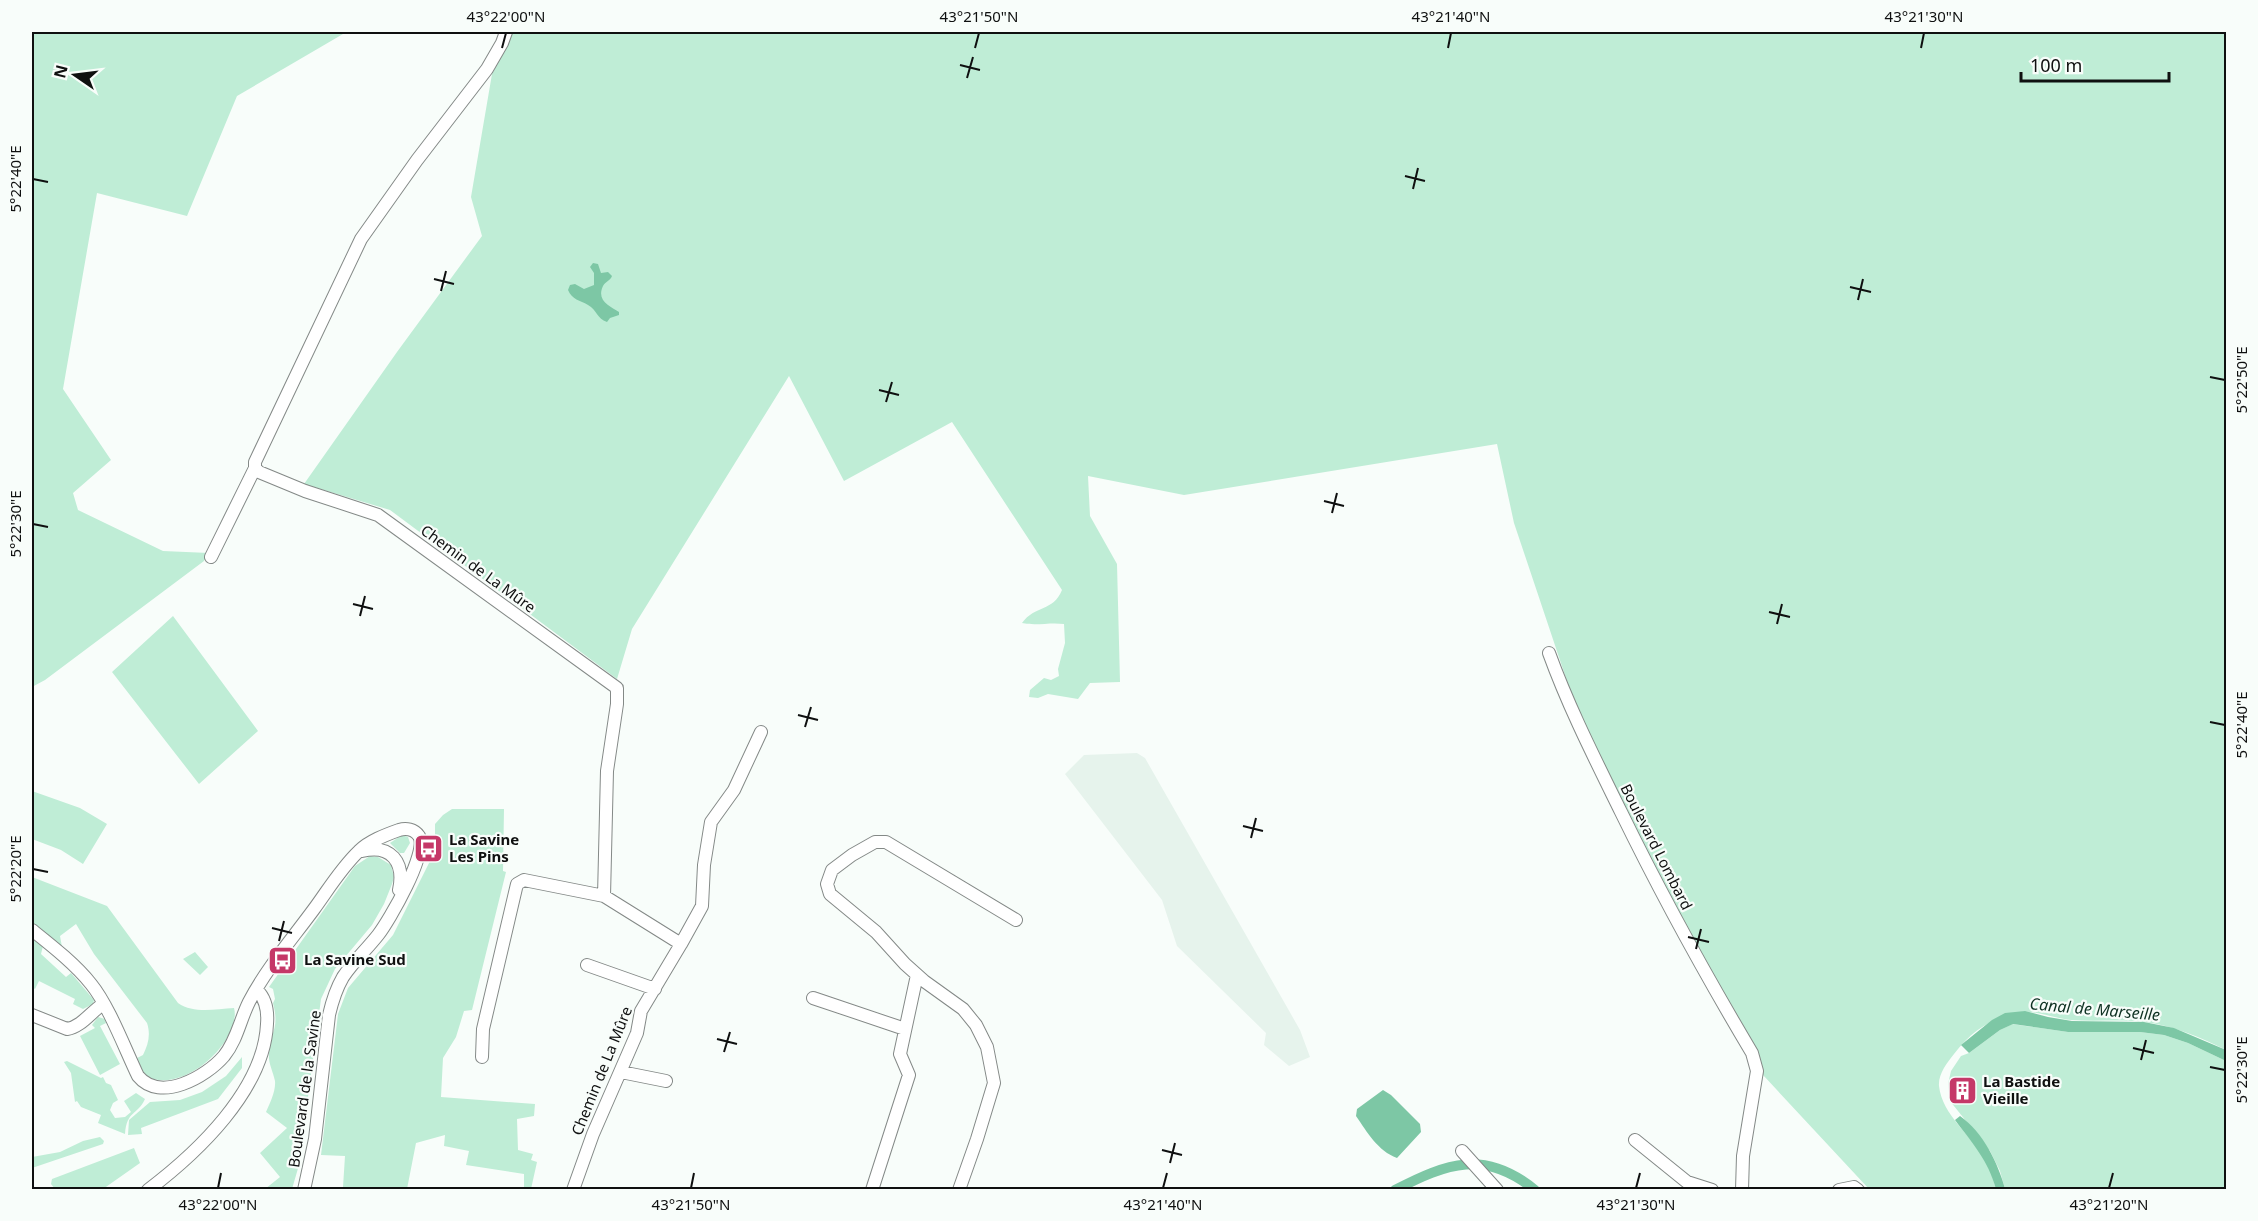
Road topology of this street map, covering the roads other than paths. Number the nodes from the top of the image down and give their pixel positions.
1 (506, 32) edge
2 (255, 468) junction
3 (211, 557) dead end
4 (1549, 653) dead end
5 (761, 732) dead end
6 (357, 852) junction
7 (604, 896) junction
8 (397, 904) junction
9 (1016, 920) dead end
10 (32, 930) edge
11 (681, 944) junction
12 (587, 965) dead end
13 (917, 975) junction
14 (655, 989) junction
15 (257, 990) junction
16 (813, 998) dead end
17 (103, 1004) junction
18 (32, 1015) edge
19 (905, 1029) junction
20 (482, 1057) dead end
21 (621, 1072) junction
22 (666, 1081) dead end
23 (1635, 1140) dead end
24 (1462, 1151) dead end
25 (148, 1190) edge
26 (304, 1190) edge
27 (573, 1190) edge
28 (872, 1190) edge
29 (959, 1190) edge
30 (1497, 1190) edge
31 (1712, 1190) edge
32 (1742, 1190) edge
33 (1839, 1190) edge
34 (1858, 1190) edge

1 - 2 street
2 - 3 street
2 - 7 street, Chemin de La Mûre
4 - 32 street, Boulevard Lombard
5 - 11 street, Chemin de La Mûre
6 - 8 street, Boulevard de la Savine
6 - 8 street, Boulevard de la Savine
6 - 15 street
7 - 11 street
7 - 20 street
8 - 26 street, Boulevard de la Savine
9 - 13 street
10 - 17 street
11 - 14 street, Chemin de La Mûre
12 - 14 street
13 - 19 street
13 - 29 street
14 - 21 street, Chemin de La Mûre
15 - 17 street
15 - 25 street
16 - 19 street
17 - 18 street
19 - 28 street
21 - 22 street
21 - 27 street, Chemin de La Mûre
23 - 31 street
24 - 30 street
33 - 34 street

